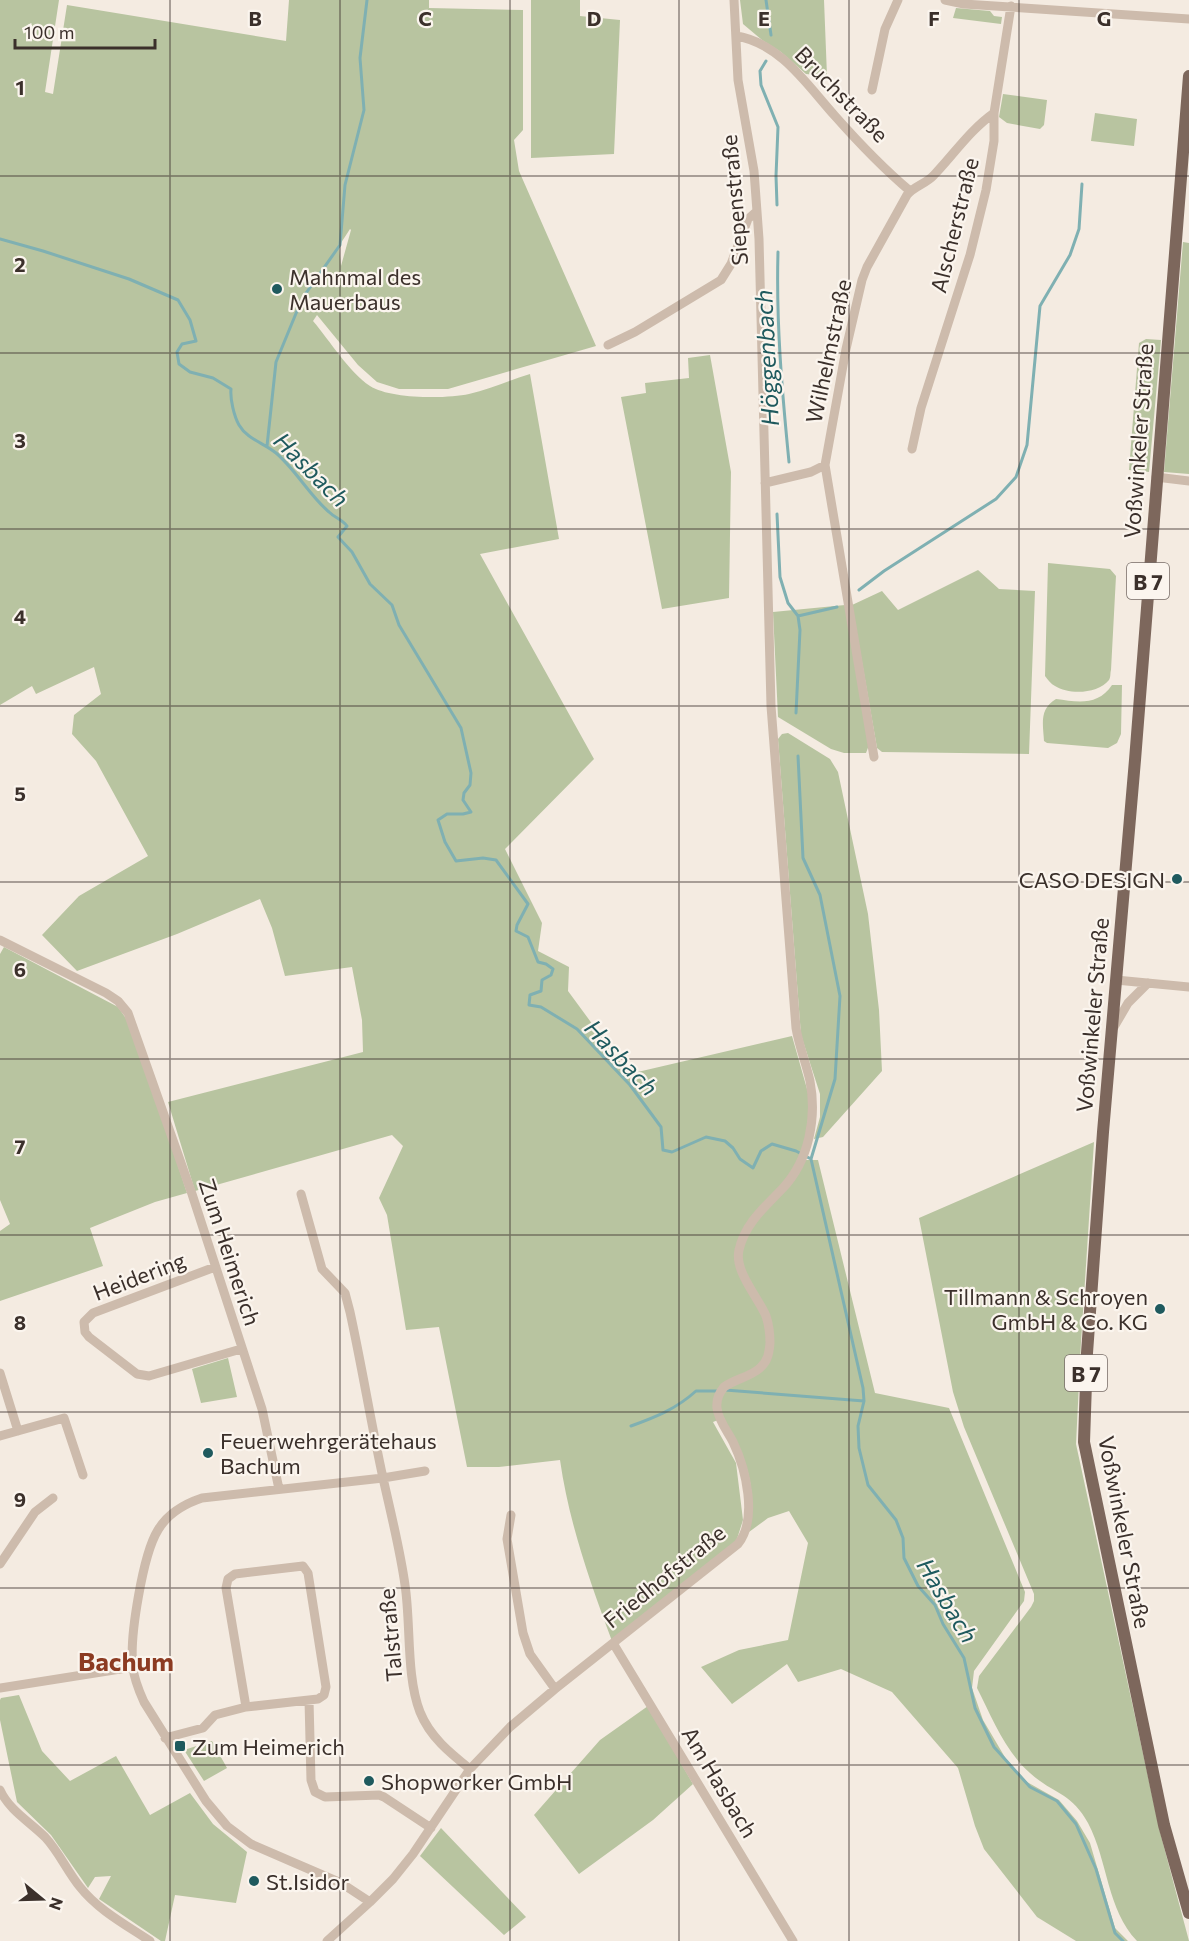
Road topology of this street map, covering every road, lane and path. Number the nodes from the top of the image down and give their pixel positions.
1 (734, 0) edge
2 (898, 0) edge
3 (945, 0) edge
4 (1005, 4) edge
5 (1189, 19) edge
6 (737, 36) junction
7 (1189, 76) edge
8 (872, 90) dead end
9 (994, 113) junction
10 (910, 191) junction
11 (757, 211) junction
12 (608, 345) dead end
13 (912, 449) dead end
14 (825, 465) junction
15 (1156, 477) junction
16 (1189, 481) edge
17 (765, 483) junction
18 (874, 757) dead end
19 (0, 940) edge
20 (1116, 980) junction
21 (1148, 983) junction
22 (1189, 987) edge
23 (1112, 1032) junction
24 (301, 1194) dead end
25 (749, 1226) joint
26 (215, 1267) junction
27 (241, 1349) junction
28 (0, 1373) edge
29 (18, 1431) junction
30 (0, 1436) edge
31 (425, 1471) dead end
32 (83, 1475) dead end
33 (383, 1478) junction
34 (279, 1489) junction
35 (53, 1498) dead end
36 (512, 1515) dead end
37 (0, 1564) edge
38 (613, 1643) junction
39 (133, 1667) junction
40 (0, 1688) edge
41 (555, 1689) junction
42 (309, 1700) junction
43 (246, 1707) junction
44 (165, 1738) junction
45 (470, 1769) junction
46 (0, 1790) edge
47 (431, 1828) junction
48 (370, 1902) junction
49 (1189, 1913) edge
50 (150, 1941) edge
51 (327, 1941) edge
52 (793, 1941) edge

1 - 6 street, Siepenstraße
2 - 8 street
3 - 4 street
4 - 5 street
4 - 9 street, Alscherstraße
6 - 10 street, Bruchstraße
6 - 11 street, Siepenstraße
7 - 15 main road, Voßwinkeler Straße / B 7
9 - 10 street, Wilhelmstraße
9 - 13 street, Alscherstraße
10 - 14 street, Wilhelmstraße
11 - 12 street
11 - 17 street, Siepenstraße
14 - 17 street
14 - 18 street, Wilhelmstraße
15 - 16 street
15 - 20 main road, Voßwinkeler Straße / B 7
17 - 25 street, Siepenstraße
19 - 26 street, Zum Heimerich
20 - 21 street
20 - 23 main road, Voßwinkeler Straße / B 7
21 - 22 street
21 - 23 street
23 - 49 main road, Voßwinkeler Straße / B 7
24 - 33 street, Talstraße
25 - 38 street, Friedhofstraße
26 - 27 street, Zum Heimerich
26 - 27 street, Heidering
27 - 34 street, Zum Heimerich
28 - 29 street
29 - 30 street
29 - 32 street
31 - 33 street
33 - 34 street
33 - 45 street, Talstraße
34 - 39 street
35 - 37 street
36 - 41 street
38 - 41 street, Friedhofstraße
38 - 52 street, Am Hasbach
39 - 40 street
39 - 44 street
41 - 45 street, Friedhofstraße
42 - 43 street
42 - 43 street
42 - 47 street
43 - 44 street
44 - 48 street
45 - 47 street, Friedhofstraße
46 - 50 street
47 - 48 street, Friedhofstraße
48 - 51 street, Friedhofstraße

